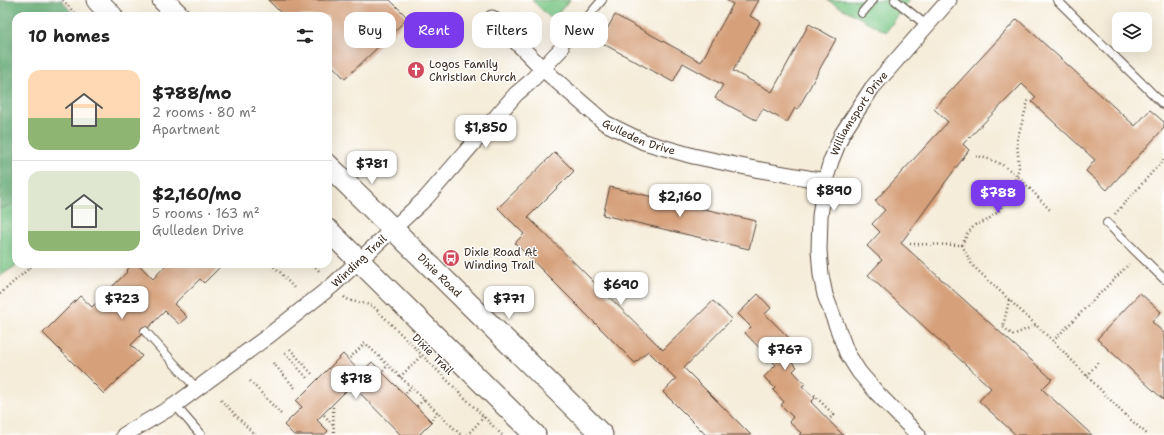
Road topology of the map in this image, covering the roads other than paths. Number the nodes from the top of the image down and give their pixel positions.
1 (97, 0) edge
2 (163, 0) edge
3 (602, 0) edge
4 (873, 0) edge
5 (895, 0) edge
6 (949, 0) edge
7 (1057, 0) edge
8 (108, 12) edge
9 (175, 12) edge
10 (862, 13) dead end
11 (926, 25) junction
12 (522, 48) edge
13 (561, 49) joint
14 (543, 69) junction
15 (1164, 105) edge
16 (332, 169) edge
17 (825, 181) junction
18 (1107, 223) road end
19 (392, 229) junction
20 (332, 234) edge
21 (359, 261) junction
22 (1164, 279) edge
23 (145, 331) dead end
24 (197, 389) junction
25 (175, 405) junction
26 (124, 435) edge
27 (201, 435) edge
28 (535, 435) edge
29 (602, 435) edge
30 (918, 435) edge

1 - 8 main road
2 - 9 main road
3 - 13 lane
4 - 10 lane
5 - 11 lane
6 - 11 street, Williamsport Drive
7 - 15 lane
11 - 17 street, Williamsport Drive
12 - 14 street, Gulleden Drive
13 - 14 street, Winding Trail
14 - 17 street, Gulleden Drive
14 - 19 street, Winding Trail
16 - 19 main road, Dixie Road
17 - 30 street, Williamsport Drive
18 - 22 lane
19 - 21 street, Winding Trail
19 - 29 main road, Dixie Road
20 - 21 main road
21 - 24 street, Winding Trail
21 - 28 main road
23 - 24 lane
24 - 25 street, Winding Trail
25 - 26 street, Winding Trail
25 - 27 lane

